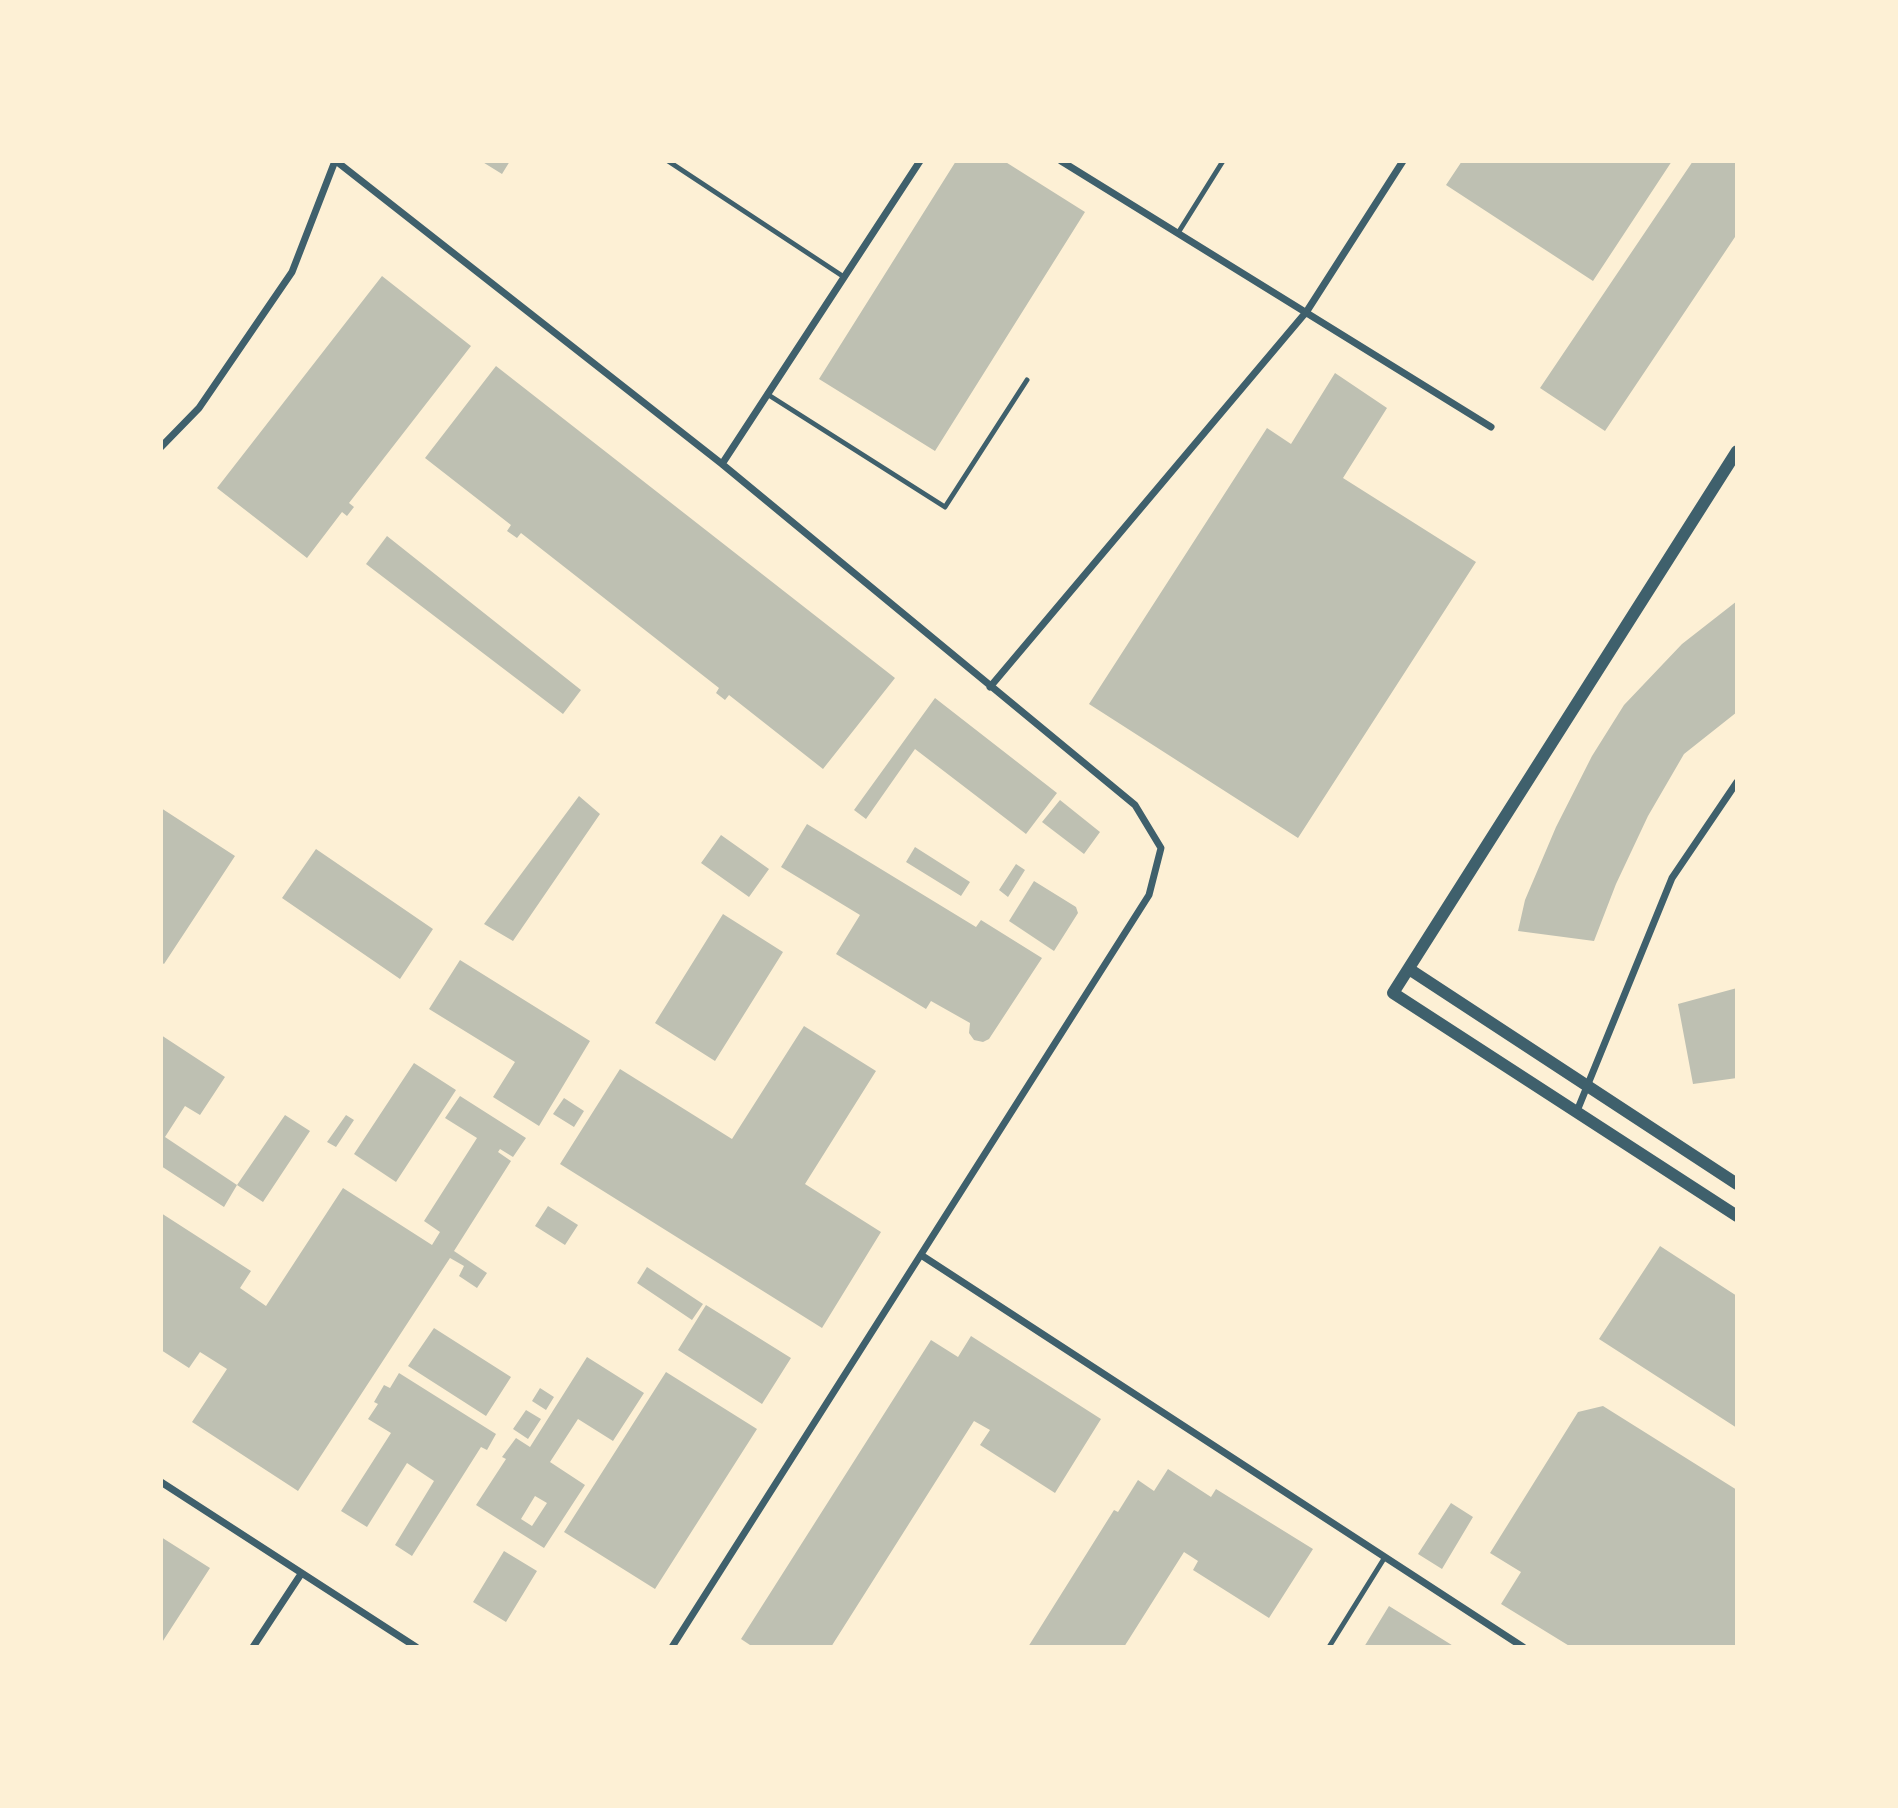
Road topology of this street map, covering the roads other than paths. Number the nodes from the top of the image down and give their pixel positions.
1 (335, 161) edge
2 (668, 161) edge
3 (920, 161) edge
4 (1062, 161) edge
5 (1223, 161) edge
6 (1403, 161) edge
7 (1178, 233) junction
8 (844, 277) junction
9 (1307, 311) junction
10 (1027, 380) dead end
11 (768, 394) junction
12 (1491, 427) dead end
13 (161, 447) edge
14 (1737, 451) edge
15 (722, 464) junction
16 (990, 687) junction
17 (1737, 782) edge
18 (1409, 969) junction
19 (1587, 1086) junction
20 (1577, 1111) junction
21 (1737, 1184) edge
22 (1737, 1216) edge
23 (920, 1255) junction
24 (161, 1482) edge
25 (1385, 1557) junction
26 (301, 1574) junction
27 (253, 1647) edge
28 (416, 1647) edge
29 (672, 1647) edge
30 (1329, 1647) edge
31 (1524, 1647) edge

1 - 13 street
1 - 15 street
2 - 8 lane
3 - 8 street
4 - 7 street
5 - 7 lane
6 - 9 street
7 - 9 street
8 - 11 street
9 - 12 street
9 - 16 street
10 - 11 lane
11 - 15 street
14 - 18 street
15 - 16 street
16 - 23 street
17 - 19 street
18 - 19 street
18 - 20 street
19 - 20 street
19 - 21 street
20 - 22 street
23 - 25 street
23 - 29 street
24 - 26 street
25 - 30 lane
25 - 31 street
26 - 27 street
26 - 28 street

